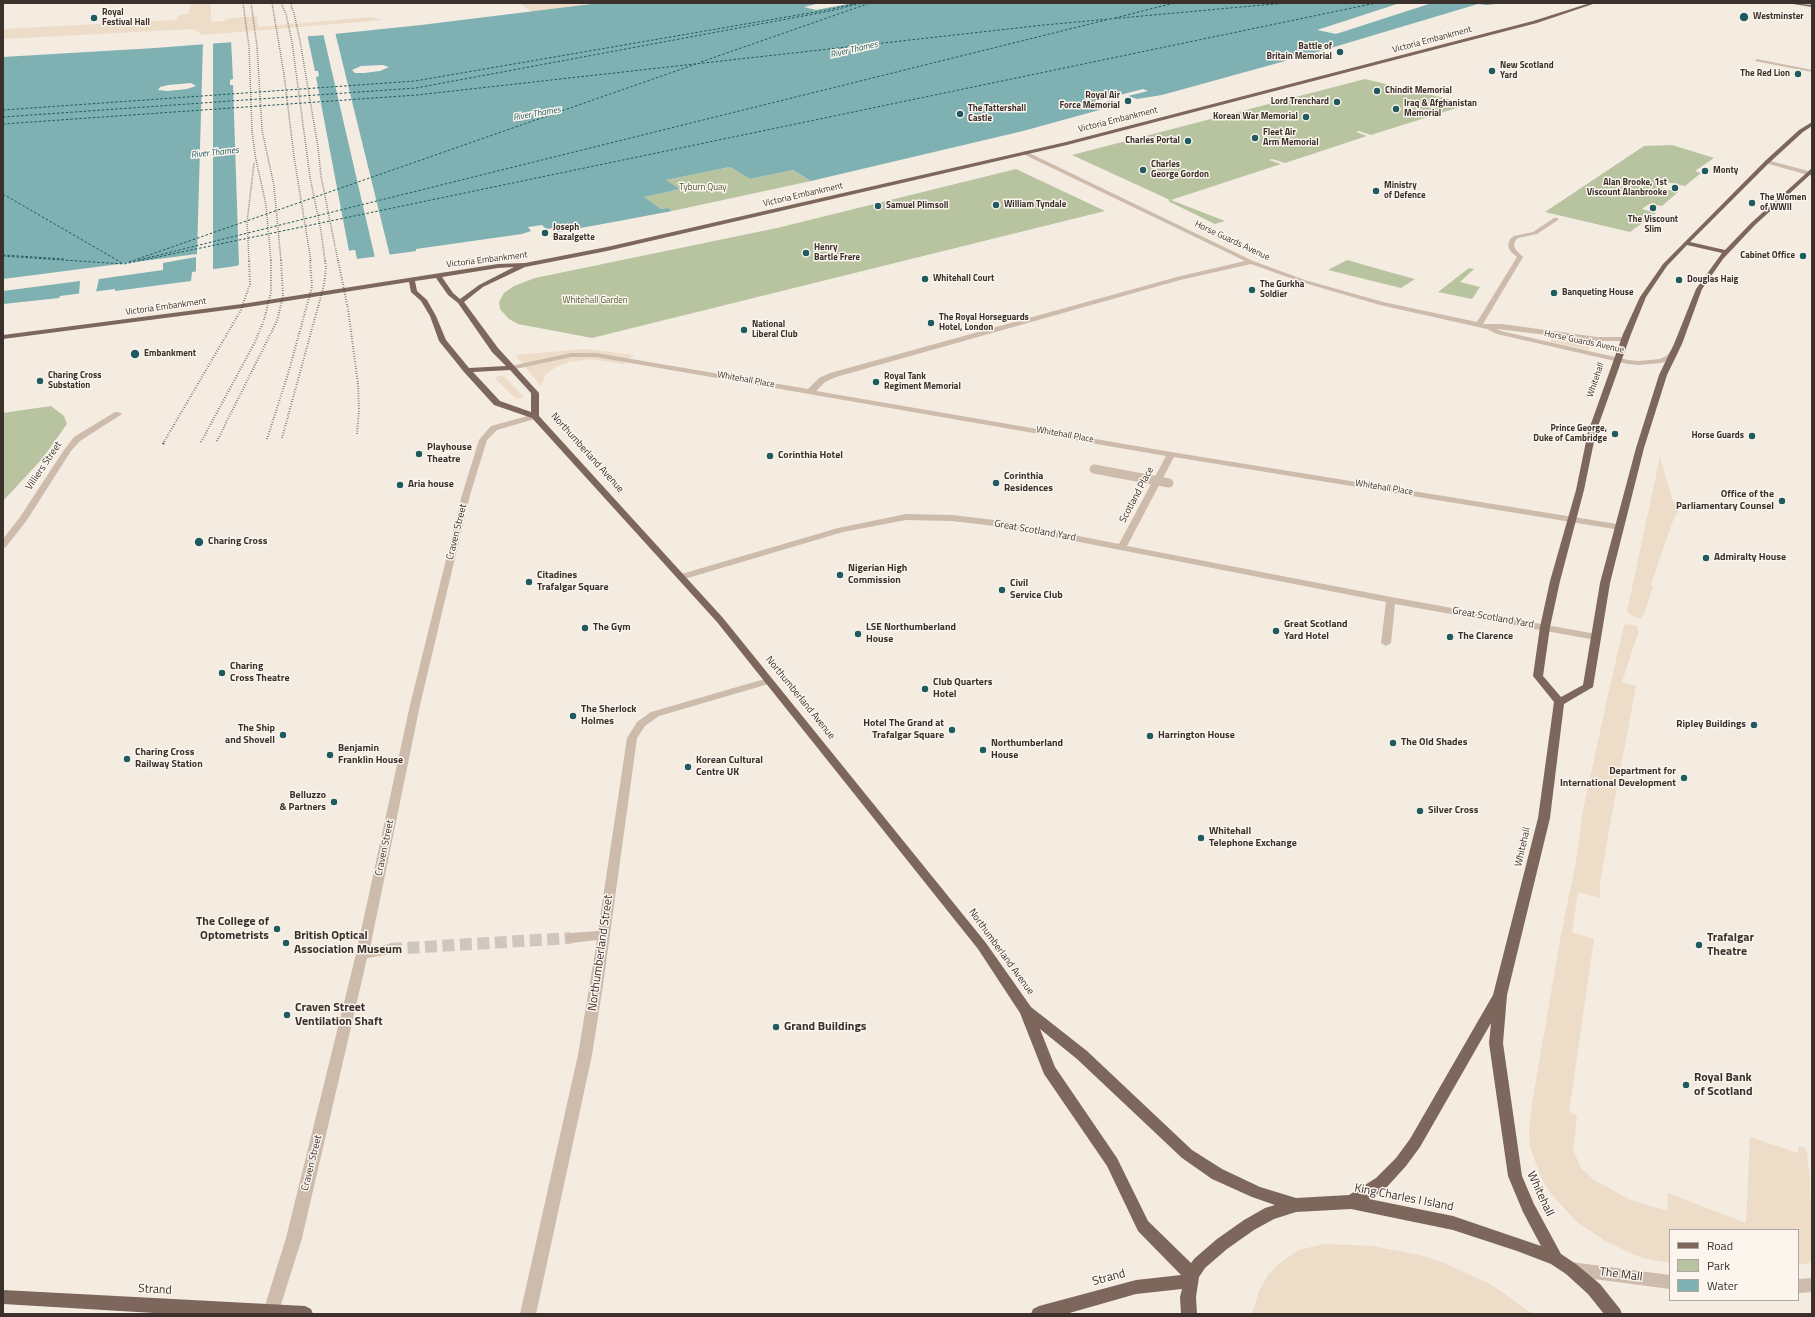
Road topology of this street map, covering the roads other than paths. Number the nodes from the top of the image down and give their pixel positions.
1 (1594, 3) edge
2 (1793, 3) edge
3 (1812, 6) edge
4 (1757, 60) dead end
5 (1812, 71) edge
6 (1811, 124) edge
7 (1026, 153) junction
8 (1767, 162) junction
9 (1811, 173) edge
10 (1556, 219) dead end
11 (1686, 243) junction
12 (1726, 252) junction
13 (1251, 262) junction
14 (525, 265) junction
15 (438, 275) junction
16 (412, 280) junction
17 (460, 302) junction
18 (1479, 325) junction
19 (1489, 327) junction
20 (3, 337) edge
21 (1625, 338) junction
22 (1674, 353) junction
23 (1617, 359) junction
24 (511, 368) junction
25 (467, 370) junction
26 (811, 391) junction
27 (118, 414) dead end
28 (535, 416) junction
29 (1171, 454) junction
30 (1094, 469) dead end
31 (1169, 482) dead end
32 (1571, 518) junction
33 (1620, 527) junction
34 (3, 545) edge
35 (1122, 547) junction
36 (681, 577) junction
37 (1391, 600) junction
38 (1545, 627) junction
39 (1596, 637) junction
40 (1386, 643) dead end
41 (768, 681) junction
42 (1559, 702) junction
43 (604, 936) junction
44 (571, 938) tunnel mouth
45 (390, 949) tunnel mouth
46 (362, 954) junction
47 (1500, 995) junction
48 (1026, 1011) junction
49 (1352, 1202) junction
50 (1296, 1206) junction
51 (1556, 1259) junction
52 (1571, 1269) junction
53 (1191, 1278) junction
54 (1669, 1282) edge
55 (1812, 1285) edge
56 (1799, 1286) edge
57 (3, 1297) edge
58 (271, 1312) junction
59 (305, 1314) edge
60 (528, 1314) edge
61 (1039, 1314) edge
62 (1189, 1314) edge
63 (1614, 1314) edge

1 - 7 main road, Victoria Embankment
2 - 3 main road
4 - 5 street
6 - 8 main road, Whitehall
7 - 13 street, Horse Guards Avenue
7 - 14 main road, Victoria Embankment
8 - 9 street
8 - 11 main road, Whitehall
9 - 12 main road
10 - 18 street
11 - 12 main road
11 - 21 main road, Whitehall
12 - 22 main road
13 - 18 street, Horse Guards Avenue
13 - 26 street
14 - 15 main road, Victoria Embankment
14 - 17 main road
15 - 16 main road, Victoria Embankment
15 - 17 main road, Northumberland Avenue
16 - 20 main road, Victoria Embankment
16 - 25 main road, Northumberland Avenue
17 - 24 main road, Northumberland Avenue
18 - 19 street, Horse Guards Avenue
19 - 21 street, Horse Guards Avenue
19 - 23 street, Horse Guards Avenue
21 - 23 main road, Whitehall
22 - 23 street, Horse Guards Avenue
22 - 33 main road
23 - 32 main road, Whitehall
24 - 25 main road
24 - 26 street, Whitehall Place
24 - 28 main road, Northumberland Avenue
25 - 28 main road, Northumberland Avenue
26 - 29 street, Whitehall Place
27 - 34 street, Villiers Street
28 - 36 main road, Northumberland Avenue
28 - 46 street, Craven Street
29 - 32 street, Whitehall Place
29 - 35 street, Scotland Place
30 - 31 street, bridge
32 - 33 street, Whitehall Place
32 - 38 main road, Whitehall
33 - 39 main road
35 - 36 street, Great Scotland Yard
35 - 37 street, Great Scotland Yard
36 - 41 main road, Northumberland Avenue
37 - 38 street, Great Scotland Yard
37 - 40 street
38 - 39 street, Great Scotland Yard
38 - 42 main road, Whitehall
39 - 42 main road
41 - 43 street, Northumberland Street
41 - 48 main road, Northumberland Avenue
42 - 47 main road, Whitehall
43 - 44 street
43 - 60 street, Northumberland Street
45 - 46 street
46 - 58 street, Craven Street
47 - 49 main road, Whitehall
47 - 51 main road, Whitehall
48 - 50 main road, Northumberland Avenue
48 - 53 main road, Northumberland Avenue
49 - 50 main road, King Charles I Island
49 - 51 main road, King Charles I Island
50 - 53 main road, King Charles I Island
51 - 52 main road
52 - 54 street, The Mall
52 - 63 main road
53 - 61 main road, Strand
53 - 62 main road
55 - 56 street
57 - 58 main road, Strand
58 - 59 main road, Strand

